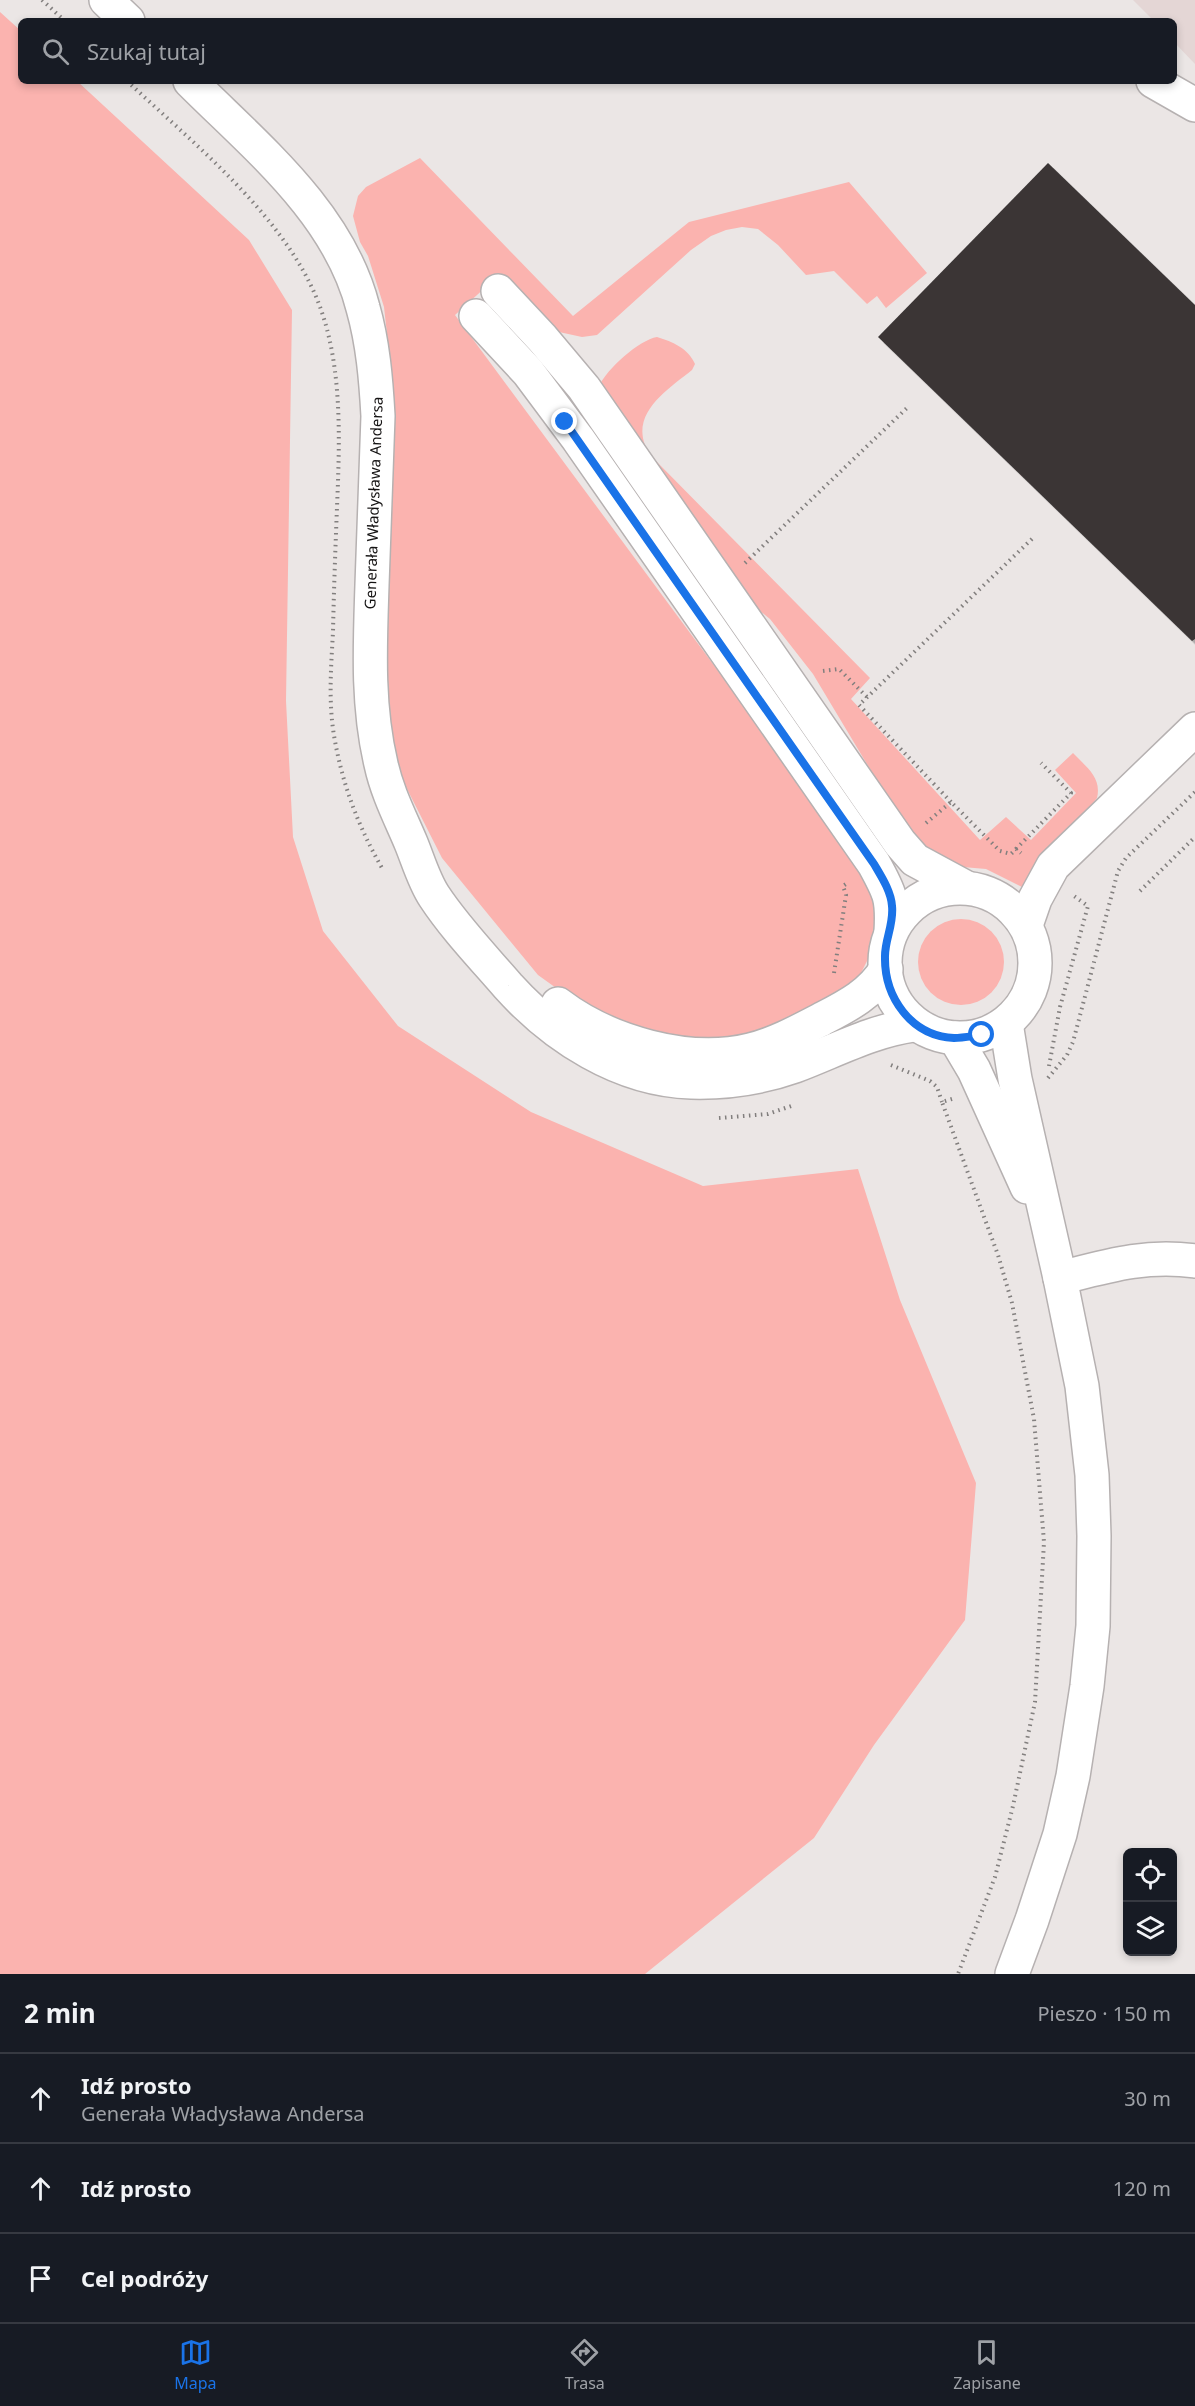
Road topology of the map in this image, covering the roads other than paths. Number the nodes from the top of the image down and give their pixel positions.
1 (106, 0) edge
2 (125, 18) edge
3 (193, 84) edge
4 (1158, 84) edge
5 (1195, 105) edge
6 (498, 291) dead end
7 (476, 316) dead end
8 (584, 388) junction
9 (578, 439) junction
10 (1195, 729) edge
11 (409, 839) junction
12 (965, 887) junction
13 (1026, 925) junction
14 (891, 932) junction
15 (886, 969) junction
16 (1006, 1023) junction
17 (914, 1024) junction
18 (955, 1038) junction
19 (1048, 1232) junction
20 (1195, 1261) edge
21 (1060, 1278) junction
22 (1011, 1974) edge

1 - 2 street
3 - 11 street, Generała Władysława Andersa
4 - 5 street
6 - 8 street
7 - 9 street
8 - 9 street
8 - 12 street
9 - 14 street
10 - 13 street
11 - 15 street, Generała Władysława Andersa
11 - 17 street, Generała Władysława Andersa
12 - 13 street
12 - 14 street
13 - 16 street
14 - 15 street
15 - 17 street
16 - 18 street
16 - 19 street
17 - 18 street
18 - 19 street
19 - 21 street
20 - 21 street
21 - 22 street

